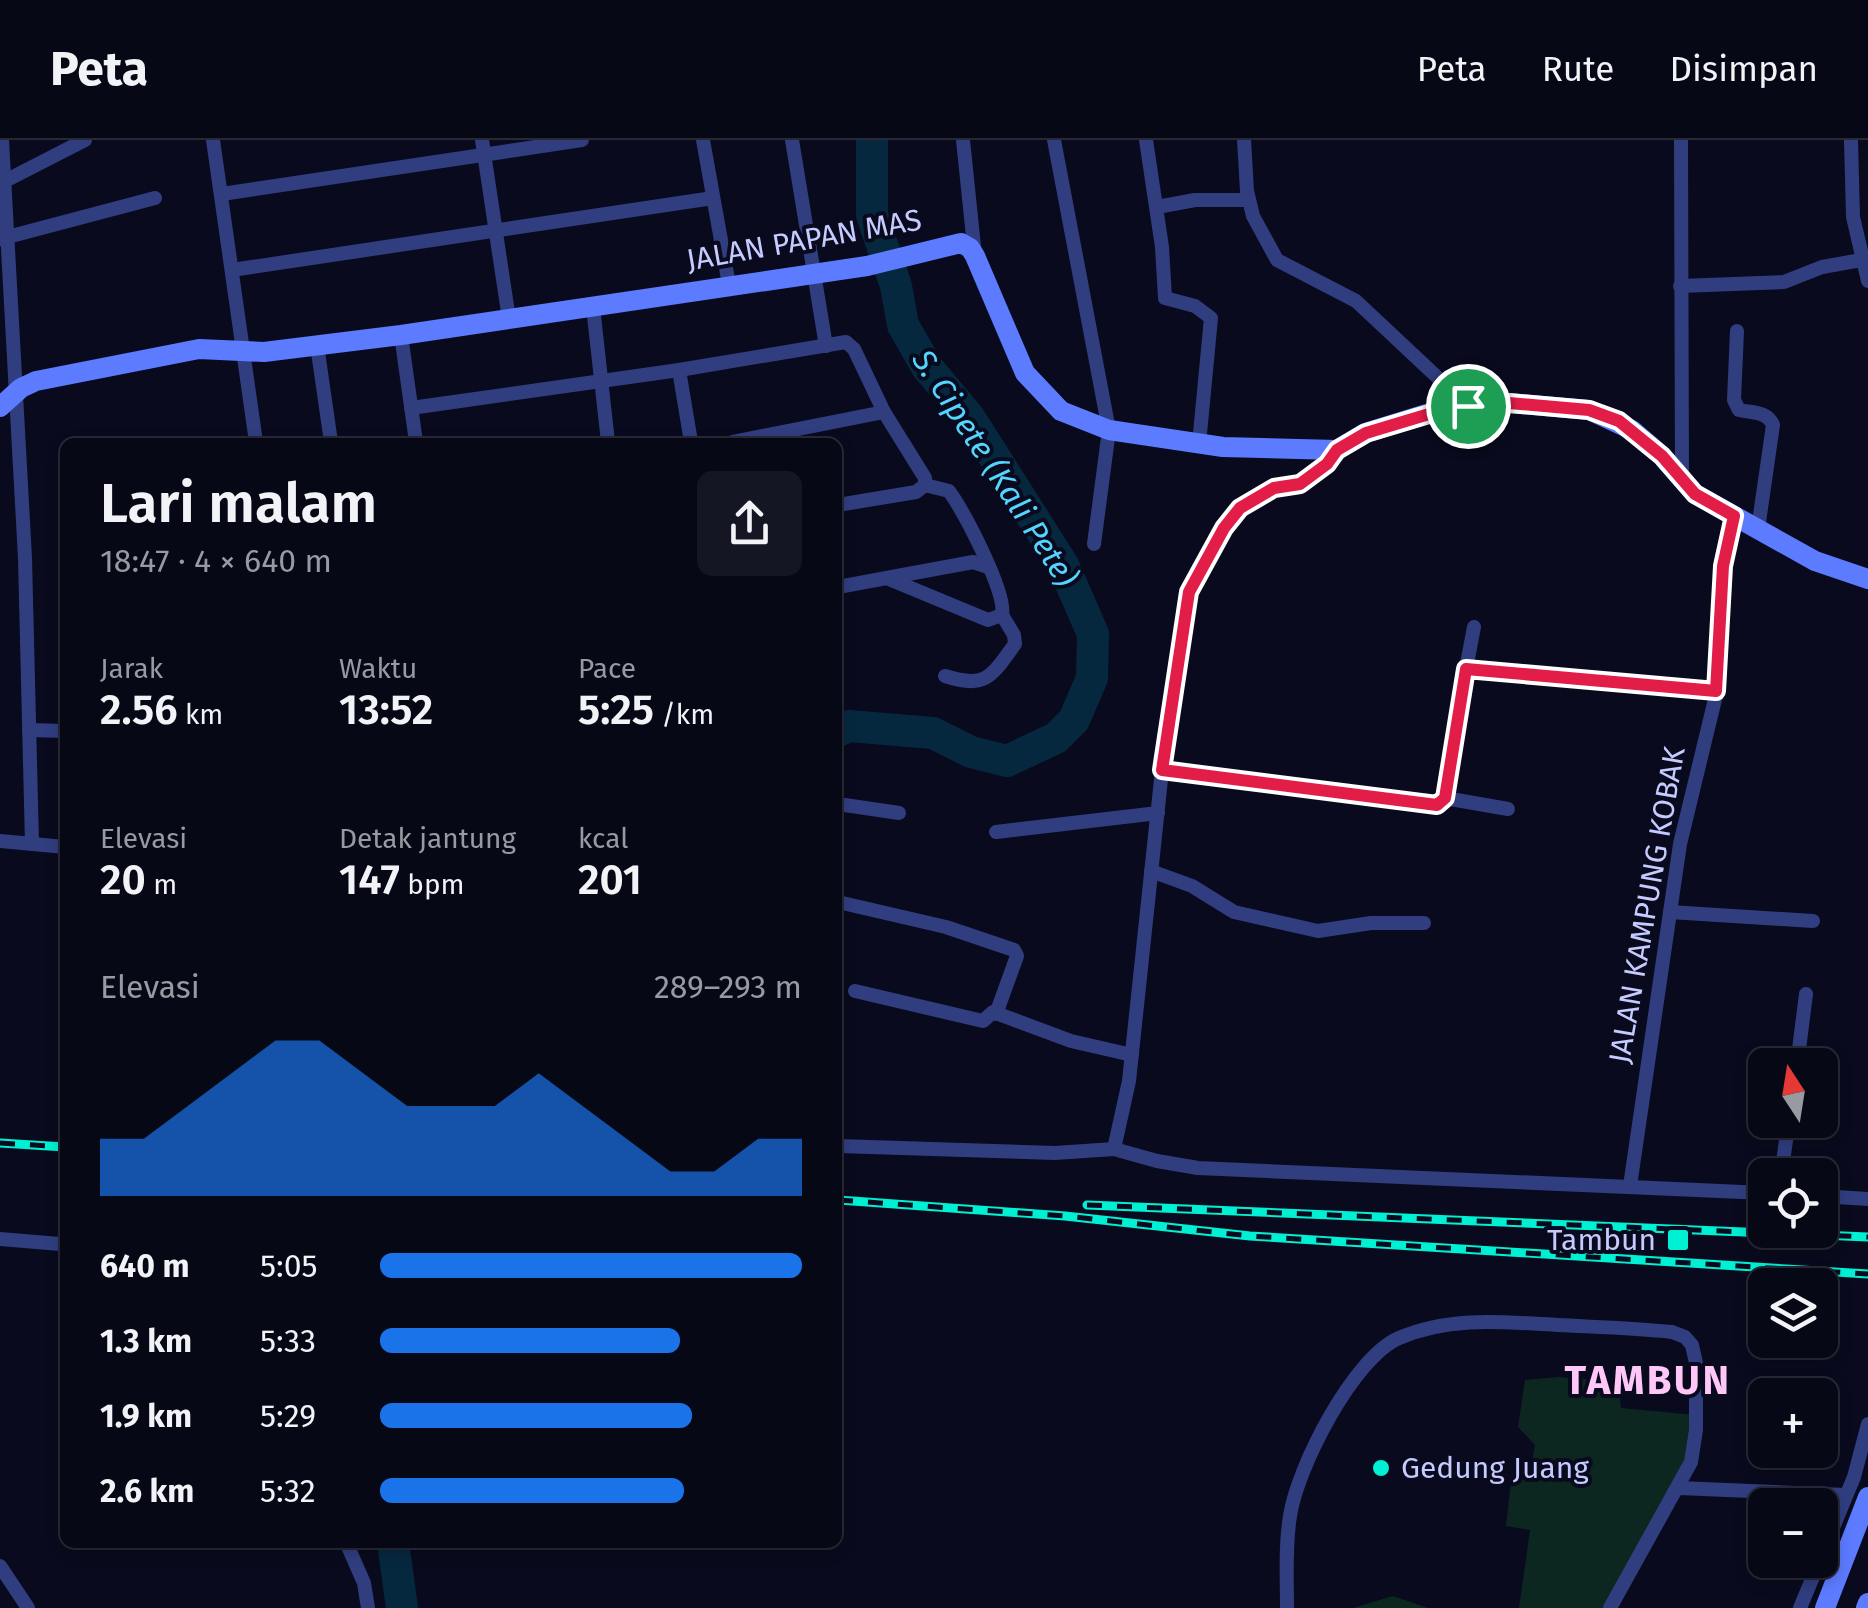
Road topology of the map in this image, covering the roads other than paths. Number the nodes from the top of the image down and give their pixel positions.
1 (2, 140) edge
2 (85, 140) edge
3 (213, 140) edge
4 (582, 140) edge
5 (704, 140) edge
6 (792, 140) edge
7 (963, 140) edge
8 (1054, 140) edge
9 (1146, 140) edge
10 (1244, 140) edge
11 (1681, 140) edge
12 (1852, 140) edge
13 (483, 147) edge
14 (3, 182) junction
15 (222, 194) junction
16 (156, 198) dead end
17 (713, 198) junction
18 (1249, 200) junction
19 (1156, 207) junction
20 (496, 230) junction
21 (2, 239) edge
22 (975, 256) junction
23 (1862, 260) junction
24 (232, 270) junction
25 (814, 272) junction
26 (1868, 281) edge
27 (729, 285) junction
28 (1680, 286) junction
29 (593, 307) junction
30 (509, 318) junction
31 (1737, 330) dead end
32 (401, 335) junction
33 (317, 345) junction
34 (826, 346) junction
35 (244, 351) junction
36 (679, 370) junction
37 (600, 380) junction
38 (8, 400) edge
39 (1468, 406) junction
40 (411, 408) junction
41 (884, 412) junction
42 (1110, 430) junction
43 (255, 438) edge
44 (330, 438) edge
45 (415, 438) edge
46 (607, 438) edge
47 (690, 438) edge
48 (752, 438) edge
49 (1198, 444) junction
50 (1337, 450) junction
51 (1682, 482) junction
52 (925, 485) junction
53 (842, 504) edge
54 (1734, 516) junction
55 (1758, 529) junction
56 (1094, 544) dead end
57 (988, 567) junction
58 (889, 578) junction
59 (1868, 579) edge
60 (842, 586) edge
61 (1002, 615) junction
62 (1474, 627) dead end
63 (1466, 669) junction
64 (946, 676) dead end
65 (1716, 691) junction
66 (29, 730) junction
67 (60, 731) edge
68 (1162, 770) junction
69 (1445, 798) junction
70 (842, 805) edge
71 (1508, 809) dead end
72 (899, 813) dead end
73 (1158, 813) junction
74 (996, 832) dead end
75 (0, 841) edge
76 (32, 844) junction
77 (60, 847) edge
78 (1152, 871) junction
79 (842, 903) edge
80 (1670, 912) junction
81 (1813, 921) dead end
82 (1424, 923) dead end
83 (855, 991) dead end
84 (1806, 994) dead end
85 (996, 1014) junction
86 (1798, 1048) edge
87 (1132, 1055) junction
88 (842, 1146) edge
89 (1114, 1149) junction
90 (1630, 1186) junction
91 (1748, 1192) edge
92 (1838, 1198) edge
93 (1868, 1200) edge
94 (0, 1239) edge
95 (60, 1244) dead end
96 (1868, 1424) edge
97 (1679, 1488) junction
98 (1846, 1495) junction
99 (1868, 1497) edge
100 (1838, 1515) edge
101 (349, 1548) edge
102 (0, 1566) edge
103 (1812, 1578) edge
104 (28, 1608) edge
105 (368, 1608) edge
106 (1287, 1608) edge
107 (1610, 1608) edge
108 (1800, 1608) edge
109 (1825, 1608) edge

1 - 14 street
2 - 14 street
3 - 15 street
4 - 13 street
5 - 17 street
6 - 25 street
7 - 22 street
8 - 42 street
9 - 19 street
10 - 18 street
11 - 28 street
12 - 23 street
13 - 15 street
13 - 20 street
14 - 21 street
15 - 24 street
16 - 21 street
17 - 20 street
17 - 27 street
18 - 19 street
18 - 39 street
19 - 49 street
20 - 24 street
20 - 30 street
21 - 38 street
22 - 25 street, JALAN PAPAN MAS
22 - 42 street
23 - 26 street
23 - 28 street
24 - 35 street
25 - 27 street, JALAN PAPAN MAS
25 - 34 street
27 - 29 street, JALAN PAPAN MAS
28 - 51 street
29 - 30 street, JALAN PAPAN MAS
29 - 37 street
30 - 32 street, JALAN PAPAN MAS
31 - 55 street
32 - 33 street, JALAN PAPAN MAS
32 - 40 street
33 - 35 street, JALAN PAPAN MAS
33 - 44 street
34 - 36 street
34 - 41 street
35 - 38 street, JALAN PAPAN MAS
35 - 43 street
36 - 37 street
36 - 47 street
37 - 40 street
37 - 46 street
38 - 66 street
39 - 50 street
39 - 51 street
40 - 45 street
41 - 48 street
41 - 52 street
42 - 49 street
42 - 56 street
49 - 50 street
50 - 68 street
51 - 54 street
52 - 53 street
52 - 57 street
54 - 55 street
54 - 65 street, JALAN KAMPUNG KOBAK
55 - 59 street
57 - 58 street
57 - 61 street
58 - 60 street
58 - 61 street
61 - 64 street
62 - 63 street
63 - 65 street
63 - 69 street
65 - 80 street, JALAN KAMPUNG KOBAK
66 - 67 street
66 - 76 street
68 - 69 street
68 - 73 street
69 - 71 street
70 - 72 street
73 - 74 street
73 - 78 street
75 - 76 street
76 - 77 street
78 - 82 street
78 - 87 street
79 - 85 street
80 - 81 street
80 - 90 street, JALAN KAMPUNG KOBAK
83 - 85 street
84 - 86 street
85 - 87 street
87 - 89 street
88 - 89 street
89 - 90 street
90 - 91 street
92 - 93 street
94 - 95 street
96 - 98 street
97 - 98 street
97 - 106 street
97 - 107 street
98 - 100 street
99 - 109 street
101 - 105 street
102 - 104 street
103 - 108 street

